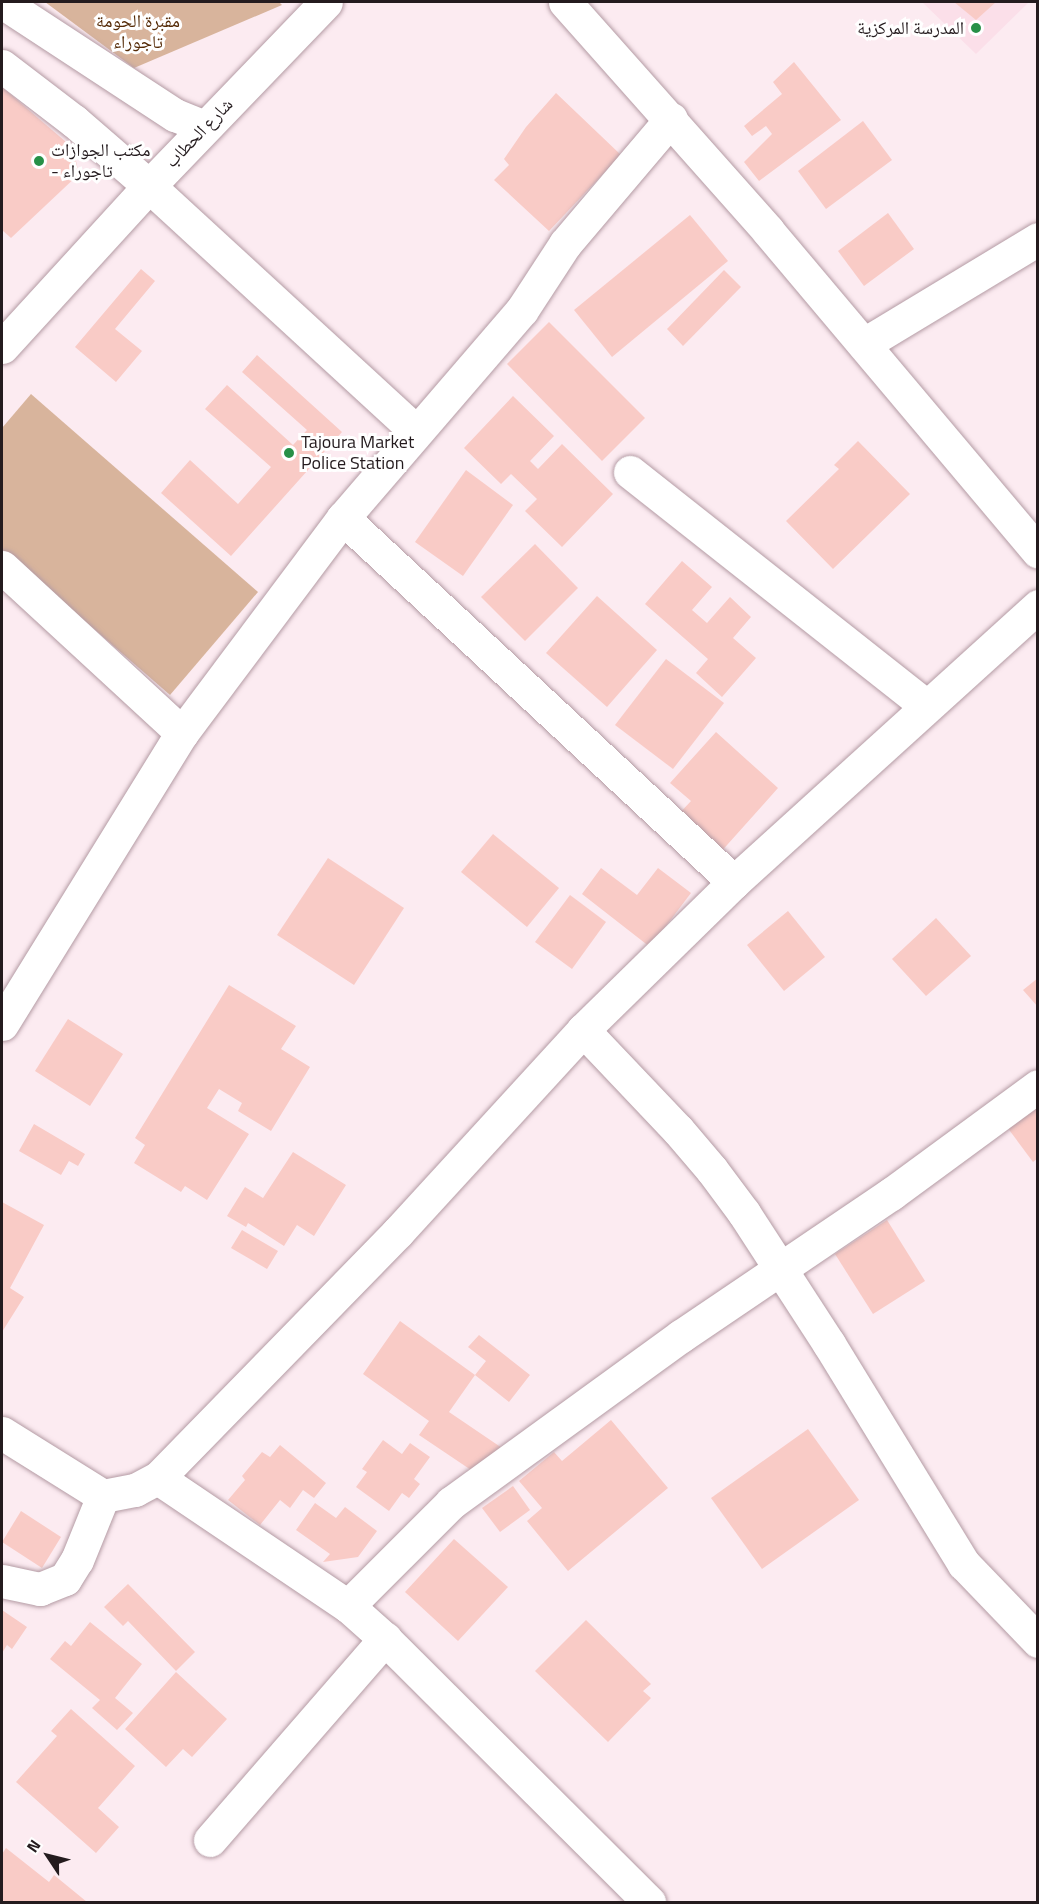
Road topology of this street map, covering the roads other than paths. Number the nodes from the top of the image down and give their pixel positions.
1 (2, 2) edge
2 (326, 2) edge
3 (565, 2) edge
4 (2, 66) edge
5 (671, 119) junction
6 (205, 127) junction
7 (149, 186) junction
8 (1038, 239) edge
9 (864, 344) junction
10 (2, 347) edge
11 (416, 431) junction
12 (630, 472) dead end
13 (343, 518) junction
14 (1038, 552) edge
15 (2, 567) edge
16 (1038, 606) edge
17 (926, 706) junction
18 (182, 733) junction
19 (734, 882) junction
20 (2, 1024) edge
21 (582, 1030) junction
22 (1038, 1086) edge
23 (778, 1268) junction
24 (2, 1433) edge
25 (158, 1478) junction
26 (103, 1496) junction
27 (2, 1581) edge
28 (348, 1606) junction
29 (385, 1639) junction
30 (1038, 1641) edge
31 (210, 1840) dead end
32 (649, 1902) edge

1 - 6 street
2 - 6 street, شارع الحطاب
3 - 5 street
4 - 7 street
5 - 9 street
5 - 11 street
6 - 7 street, شارع الحطاب
7 - 10 street, شارع الحطاب
7 - 11 street
8 - 9 street
9 - 14 street
11 - 13 street
12 - 17 street
13 - 18 street
13 - 19 street
15 - 18 street
16 - 17 street
17 - 19 street
18 - 20 street
19 - 21 street
21 - 23 street
21 - 25 street
22 - 23 street
23 - 28 street
23 - 30 street
24 - 26 street
25 - 26 street
25 - 28 street
26 - 27 street
28 - 29 street
29 - 31 street
29 - 32 street

